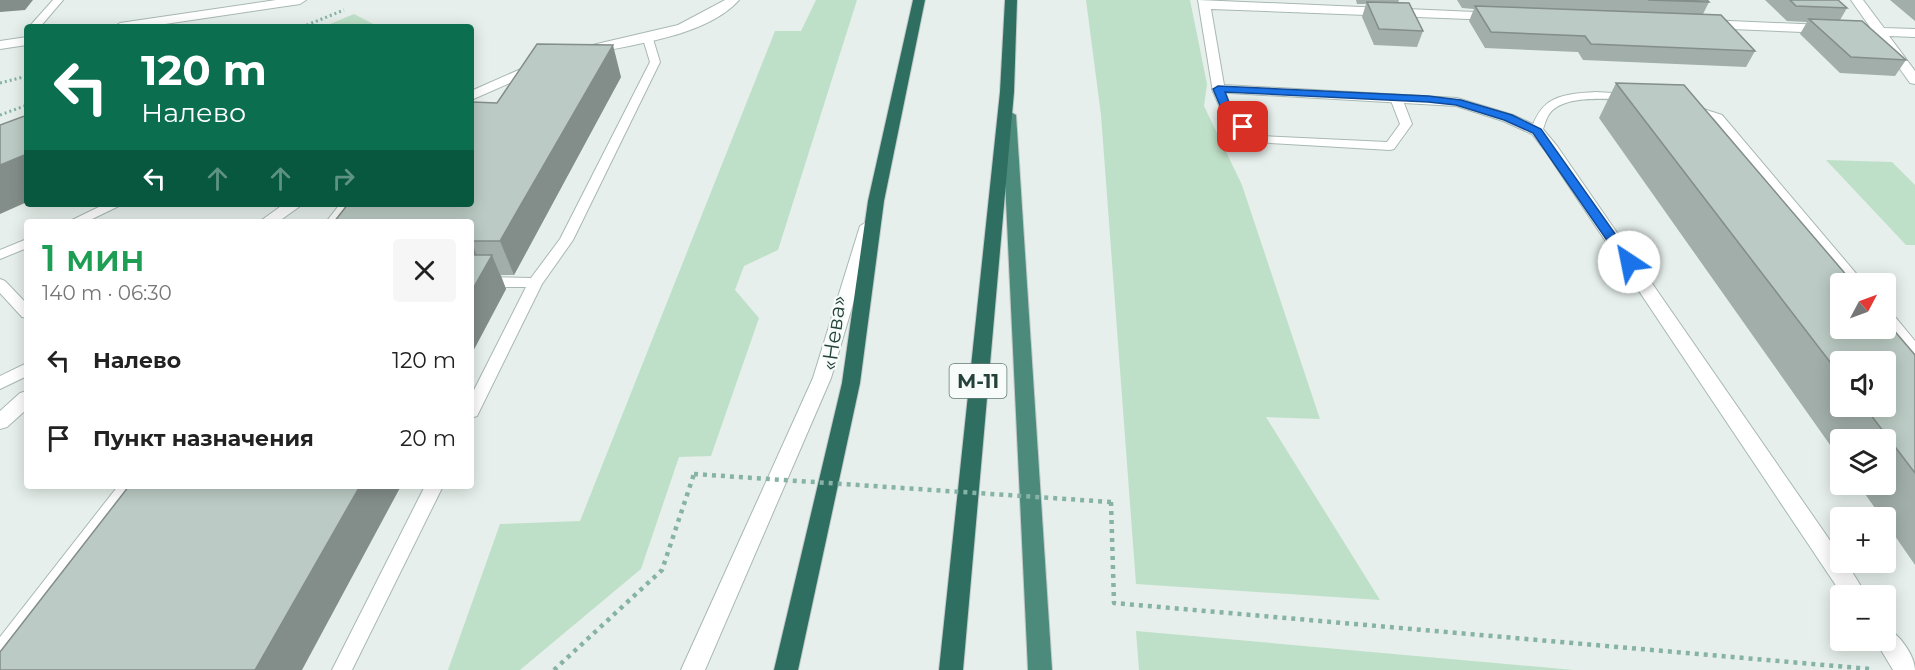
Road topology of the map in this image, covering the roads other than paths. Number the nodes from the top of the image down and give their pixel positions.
1 (58, 0) edge
2 (300, 0) edge
3 (733, 0) edge
4 (919, 0) edge
5 (1011, 0) edge
6 (1857, 0) edge
7 (1204, 3) edge
8 (1512, 17) edge
9 (1689, 23) edge
10 (37, 24) edge
11 (140, 24) edge
12 (1878, 30) junction
13 (1915, 33) edge
14 (24, 39) edge
15 (648, 39) junction
16 (0, 45) edge
17 (579, 53) edge
18 (558, 59) edge
19 (519, 73) junction
20 (1915, 80) edge
21 (1218, 89) junction
22 (1007, 92) junction
23 (474, 95) edge
24 (1396, 98) junction
25 (1642, 98) edge
26 (500, 99) edge
27 (1676, 103) edge
28 (1537, 131) junction
29 (876, 201) junction
30 (109, 207) edge
31 (290, 207) edge
32 (345, 207) edge
33 (82, 219) edge
34 (272, 219) edge
35 (335, 219) edge
36 (24, 244) edge
37 (0, 255) edge
38 (1849, 273) edge
39 (485, 282) edge
40 (535, 283) junction
41 (0, 284) edge
42 (24, 310) edge
43 (1896, 328) edge
44 (1915, 351) edge
45 (24, 371) edge
46 (0, 383) edge
47 (24, 401) edge
48 (474, 406) edge
49 (0, 422) edge
50 (126, 489) edge
51 (432, 489) edge
52 (1849, 585) edge
53 (1894, 651) edge
54 (0, 652) edge
55 (342, 670) edge
56 (693, 670) edge
57 (786, 670) edge
58 (951, 670) edge
59 (1041, 670) edge
60 (1906, 670) edge

1 - 10 lane
2 - 11 street
3 - 15 street
4 - 29 highway, «Нева»
5 - 22 highway, М-11
6 - 12 street
7 - 8 street
7 - 21 street
9 - 12 street
12 - 13 street
12 - 20 street
14 - 16 street
15 - 17 street
15 - 40 lane
18 - 19 street
19 - 23 street
19 - 26 lane
21 - 24 street
21 - 24 lane
22 - 58 highway, М-11
22 - 59 highway
24 - 28 street
25 - 28 lane
27 - 38 lane
28 - 52 street
29 - 56 street
29 - 57 highway, «Нева»
30 - 33 lane
31 - 34 street
32 - 35 lane
36 - 37 lane
39 - 40 lane
40 - 48 lane
41 - 42 lane
43 - 44 lane
45 - 46 lane
47 - 49 street
50 - 54 lane
51 - 55 lane
53 - 60 street

